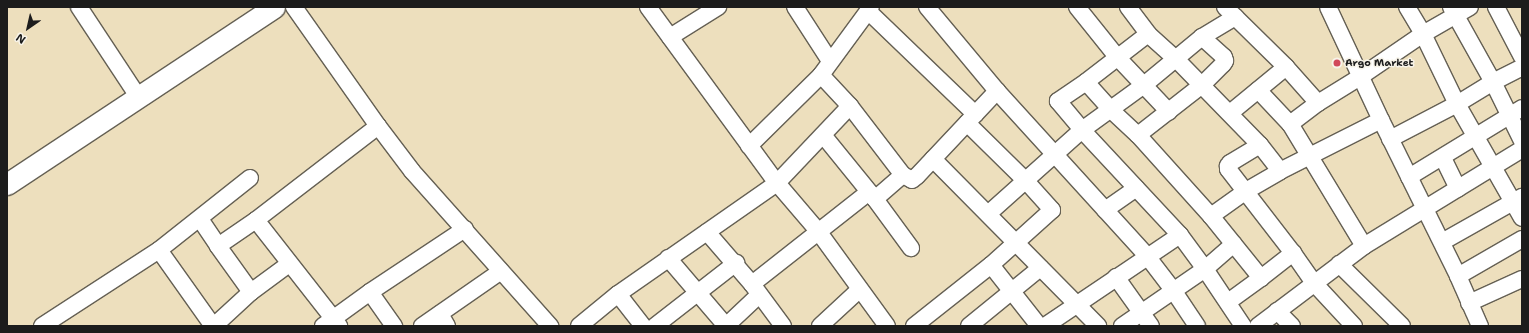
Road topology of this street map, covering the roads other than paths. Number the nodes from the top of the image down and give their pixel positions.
1 (79, 7) edge
2 (274, 7) edge
3 (294, 7) edge
4 (648, 7) edge
5 (718, 7) edge
6 (795, 7) edge
7 (927, 7) edge
8 (1077, 7) edge
9 (1128, 7) edge
10 (1328, 7) edge
11 (1407, 7) edge
12 (1496, 7) edge
13 (869, 9) edge
14 (1459, 9) edge
15 (1230, 12) edge
16 (1516, 30) edge
17 (1148, 34) junction
18 (1423, 34) junction
19 (670, 37) junction
20 (1202, 37) junction
21 (1522, 57) edge
22 (1118, 58) junction
23 (1176, 58) junction
24 (830, 61) junction
25 (1286, 67) junction
26 (1522, 68) edge
27 (821, 75) junction
28 (1360, 77) junction
29 (1086, 82) junction
30 (1493, 82) junction
31 (1144, 85) junction
32 (1202, 85) junction
33 (1258, 90) junction
34 (997, 91) junction
35 (139, 98) junction
36 (1318, 103) junction
37 (1457, 104) junction
38 (850, 106) junction
39 (1111, 110) junction
40 (1169, 112) junction
41 (1515, 112) edge
42 (1230, 113) junction
43 (971, 119) junction
44 (1381, 120) junction
45 (1290, 124) junction
46 (378, 126) junction
47 (1082, 130) junction
48 (823, 135) junction
49 (1138, 135) junction
50 (1477, 137) junction
51 (1390, 139) junction
52 (1522, 141) edge
53 (1260, 145) junction
54 (749, 146) junction
55 (1522, 149) edge
56 (1056, 154) junction
57 (1310, 156) junction
58 (933, 158) junction
59 (1443, 158) junction
60 (1494, 167) junction
61 (1280, 171) junction
62 (903, 175) junction
63 (1409, 177) junction
64 (250, 178) dead end
65 (1026, 181) junction
66 (7, 184) edge
67 (777, 184) junction
68 (1136, 188) junction
69 (1458, 189) junction
70 (1246, 191) junction
71 (872, 195) junction
72 (1518, 199) edge
73 (1424, 209) junction
74 (1106, 210) junction
75 (988, 214) junction
76 (1211, 216) junction
77 (1522, 218) edge
78 (200, 219) junction
79 (256, 220) junction
80 (465, 229) junction
81 (818, 231) junction
82 (707, 232) junction
83 (1180, 235) junction
84 (1522, 239) edge
85 (1442, 242) junction
86 (1016, 244) junction
87 (1234, 244) junction
88 (218, 246) junction
89 (1364, 246) junction
90 (911, 248) dead end
91 (159, 250) junction
92 (1294, 253) junction
93 (1147, 256) junction
94 (668, 258) junction
95 (736, 263) junction
96 (289, 264) junction
97 (1340, 264) junction
98 (991, 265) junction
99 (1040, 268) junction
100 (1205, 269) junction
101 (501, 271) junction
102 (1458, 276) junction
103 (1116, 277) junction
104 (1261, 278) junction
105 (1314, 283) junction
106 (1520, 285) edge
107 (756, 289) junction
108 (860, 290) junction
109 (1173, 290) junction
110 (251, 292) junction
111 (370, 292) junction
112 (697, 292) junction
113 (1012, 293) junction
114 (618, 294) junction
115 (1228, 302) junction
116 (1469, 302) junction
117 (1077, 305) junction
118 (1277, 311) junction
119 (1141, 312) junction
120 (444, 320) edge
121 (332, 324) edge
122 (881, 324) edge
123 (1192, 324) edge
124 (42, 326) edge
125 (214, 326) edge
126 (394, 326) edge
127 (422, 326) edge
128 (550, 326) edge
129 (579, 326) edge
130 (643, 326) edge
131 (654, 326) edge
132 (726, 326) edge
133 (783, 326) edge
134 (820, 326) edge
135 (914, 326) edge
136 (969, 326) edge
137 (1040, 326) edge
138 (1045, 326) edge
139 (1098, 326) edge
140 (1122, 326) edge
141 (1151, 326) edge
142 (1244, 326) edge
143 (1258, 326) edge
144 (1292, 326) edge
145 (1354, 326) edge
146 (1402, 326) edge
147 (1480, 326) edge

1 - 35 street
2 - 35 main road
3 - 46 street
4 - 19 street
5 - 19 street
6 - 24 street
7 - 34 street
8 - 22 street
9 - 17 street
10 - 28 street
11 - 18 street
12 - 16 street
13 - 24 street
13 - 43 street
14 - 18 street
14 - 30 street
15 - 20 street
15 - 25 street
16 - 21 street
17 - 22 street
17 - 23 street
18 - 28 street
18 - 37 street
19 - 54 street
20 - 23 street
20 - 32 street
22 - 29 street
22 - 31 street
23 - 31 street
23 - 32 street
24 - 27 street
25 - 33 street
25 - 36 street
26 - 30 street
27 - 38 street
27 - 54 street
28 - 36 street
28 - 44 street
29 - 39 street
29 - 47 street
30 - 37 street
30 - 41 street
31 - 39 street
31 - 40 street
32 - 40 street
32 - 42 street
33 - 42 street
33 - 45 street
34 - 43 street
34 - 56 street
35 - 66 main road
36 - 45 street
37 - 50 street
37 - 51 street
38 - 48 street
38 - 62 street
39 - 47 street
39 - 49 street
40 - 49 street
41 - 50 street
41 - 52 street
42 - 53 street
43 - 58 street
43 - 65 street
44 - 51 street
44 - 57 street
45 - 57 street
46 - 79 street
46 - 80 street
47 - 56 street
47 - 68 street
48 - 67 street
48 - 71 street
49 - 76 street
50 - 59 street
50 - 60 street
51 - 63 street
53 - 61 street
53 - 70 street
54 - 67 street
55 - 60 street
56 - 65 street
56 - 74 street
57 - 61 street
57 - 89 street
58 - 62 street
58 - 75 street
59 - 63 street
59 - 69 street
60 - 69 street
60 - 72 street
61 - 70 street
62 - 71 street
63 - 73 street
64 - 78 street
65 - 75 street
65 - 86 street
67 - 81 street
67 - 82 street
68 - 74 street
68 - 83 street
69 - 73 street
70 - 76 street
70 - 92 street
71 - 81 street
71 - 90 street
72 - 77 street
72 - 85 street
73 - 85 street
73 - 89 street
74 - 93 street
75 - 86 street
76 - 87 street
78 - 88 street
78 - 91 street
79 - 88 street
79 - 96 street
80 - 101 street
80 - 111 street
81 - 107 street
81 - 108 street
82 - 94 street
82 - 95 street
83 - 93 street
83 - 100 street
84 - 102 street
85 - 102 street
86 - 98 street
86 - 99 street
87 - 100 street
87 - 104 street
88 - 110 street
89 - 97 street
91 - 124 street
91 - 125 street
92 - 104 street
92 - 105 street
93 - 103 street
93 - 109 street
94 - 112 street
94 - 114 street
95 - 107 street
95 - 112 street
96 - 110 street
96 - 121 street
97 - 105 street
97 - 146 street
98 - 113 street
98 - 135 street
99 - 113 street
99 - 117 street
100 - 109 street
100 - 115 street
101 - 120 street
101 - 128 street
102 - 116 street
103 - 117 street
103 - 119 street
104 - 115 street
105 - 118 street
105 - 145 street
106 - 116 street
107 - 132 street
107 - 133 street
108 - 122 street
108 - 134 street
109 - 119 street
109 - 123 street
110 - 125 street
111 - 121 street
111 - 126 street
112 - 131 street
112 - 132 street
113 - 136 street
113 - 137 street
114 - 129 street
114 - 130 street
115 - 142 street
116 - 147 street
117 - 138 street
117 - 139 street
118 - 143 street
118 - 144 street
119 - 140 street
119 - 141 street
120 - 127 street

